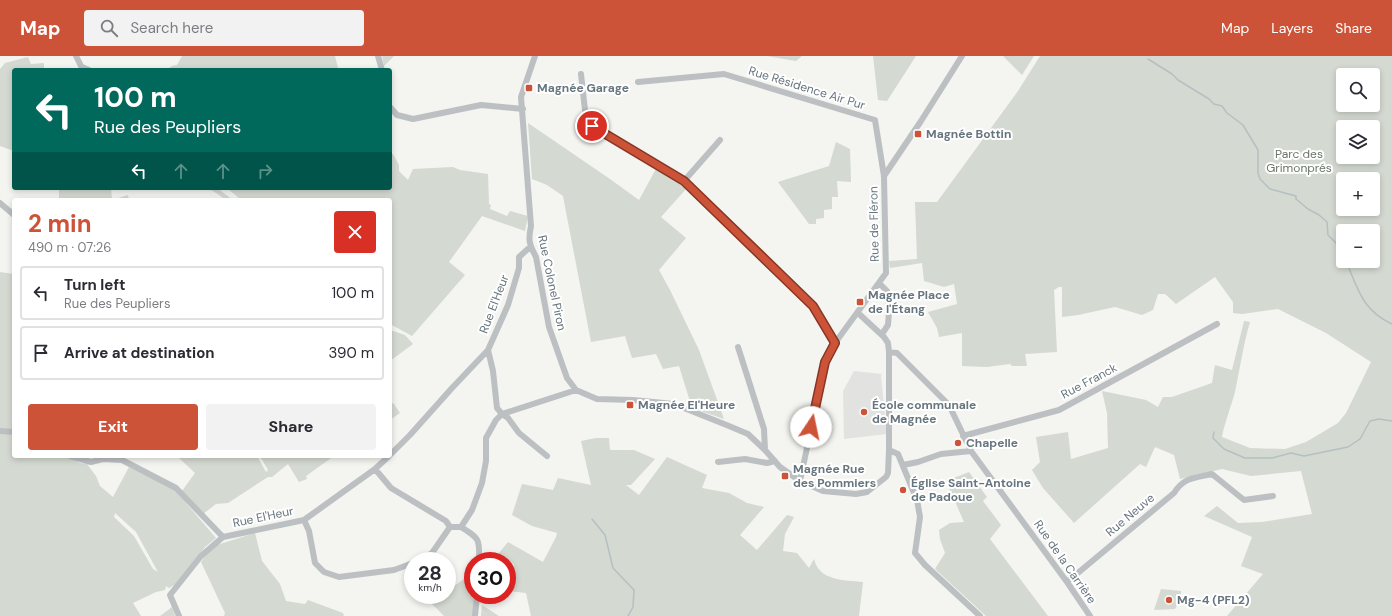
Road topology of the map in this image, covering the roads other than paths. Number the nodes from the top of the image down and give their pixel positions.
1 (76, 56) edge
2 (378, 56) edge
3 (535, 56) edge
4 (962, 56) edge
5 (82, 68) edge
6 (381, 68) edge
7 (581, 74) dead end
8 (638, 82) dead end
9 (392, 109) edge
10 (522, 109) junction
11 (720, 140) dead end
12 (884, 176) junction
13 (684, 181) junction
14 (0, 202) edge
15 (12, 213) edge
16 (530, 247) junction
17 (880, 283) junction
18 (858, 313) junction
19 (1217, 324) dead end
20 (882, 334) junction
21 (835, 343) junction
22 (738, 347) dead end
23 (488, 350) junction
24 (889, 352) junction
25 (576, 390) junction
26 (502, 414) junction
27 (0, 431) edge
28 (12, 432) edge
29 (963, 436) junction
30 (765, 450) junction
31 (889, 450) junction
32 (971, 451) junction
33 (392, 452) edge
34 (548, 456) dead end
35 (77, 458) edge
36 (386, 458) edge
37 (774, 461) junction
38 (718, 462) dead end
39 (903, 465) junction
40 (375, 469) junction
41 (800, 481) junction
42 (1273, 496) dead end
43 (304, 520) junction
44 (450, 527) junction
45 (460, 527) junction
46 (223, 537) junction
47 (433, 552) edge
48 (480, 552) edge
49 (404, 566) edge
50 (1067, 582) junction
51 (476, 604) edge
52 (179, 616) edge
53 (475, 616) edge
54 (980, 616) edge
55 (1090, 616) edge

1 - 5 street
2 - 6 street
3 - 10 street, Rue Colonel Piron
4 - 12 street, Rue de Fléron
7 - 13 street
8 - 12 street, Rue Résidence Air Pur
9 - 10 street
10 - 16 street, Rue Colonel Piron
11 - 13 street
12 - 17 street, Rue de Fléron
13 - 21 street
14 - 15 street
16 - 23 street, Rue El'Heur
16 - 25 street, Rue Colonel Piron
17 - 18 street, Rue de Fléron
17 - 20 street
18 - 20 street
18 - 21 street, Rue de Fléron
19 - 29 street, Rue Franck
20 - 24 street
21 - 41 street, Rue de Fléron
22 - 30 street
23 - 26 street
23 - 33 street, Rue El'Heur
24 - 29 street, Rue de la Carrière
24 - 31 street
25 - 26 street
25 - 30 street
26 - 34 street
26 - 45 street
27 - 28 street
29 - 32 street, Rue de la Carrière
30 - 37 street
31 - 39 street
31 - 41 street
32 - 39 street
32 - 50 street, Rue de la Carrière
35 - 46 street
36 - 40 street, Rue El'Heur
37 - 38 street
37 - 41 street
39 - 54 street
40 - 43 street, Rue El'Heur
40 - 44 street
42 - 50 street, Rue Neuve
43 - 46 street, Rue El'Heur
43 - 49 street
44 - 45 street
44 - 47 street
45 - 48 street
46 - 52 street, Rue El'Heur
50 - 55 street, Rue de la Carrière
51 - 53 street

